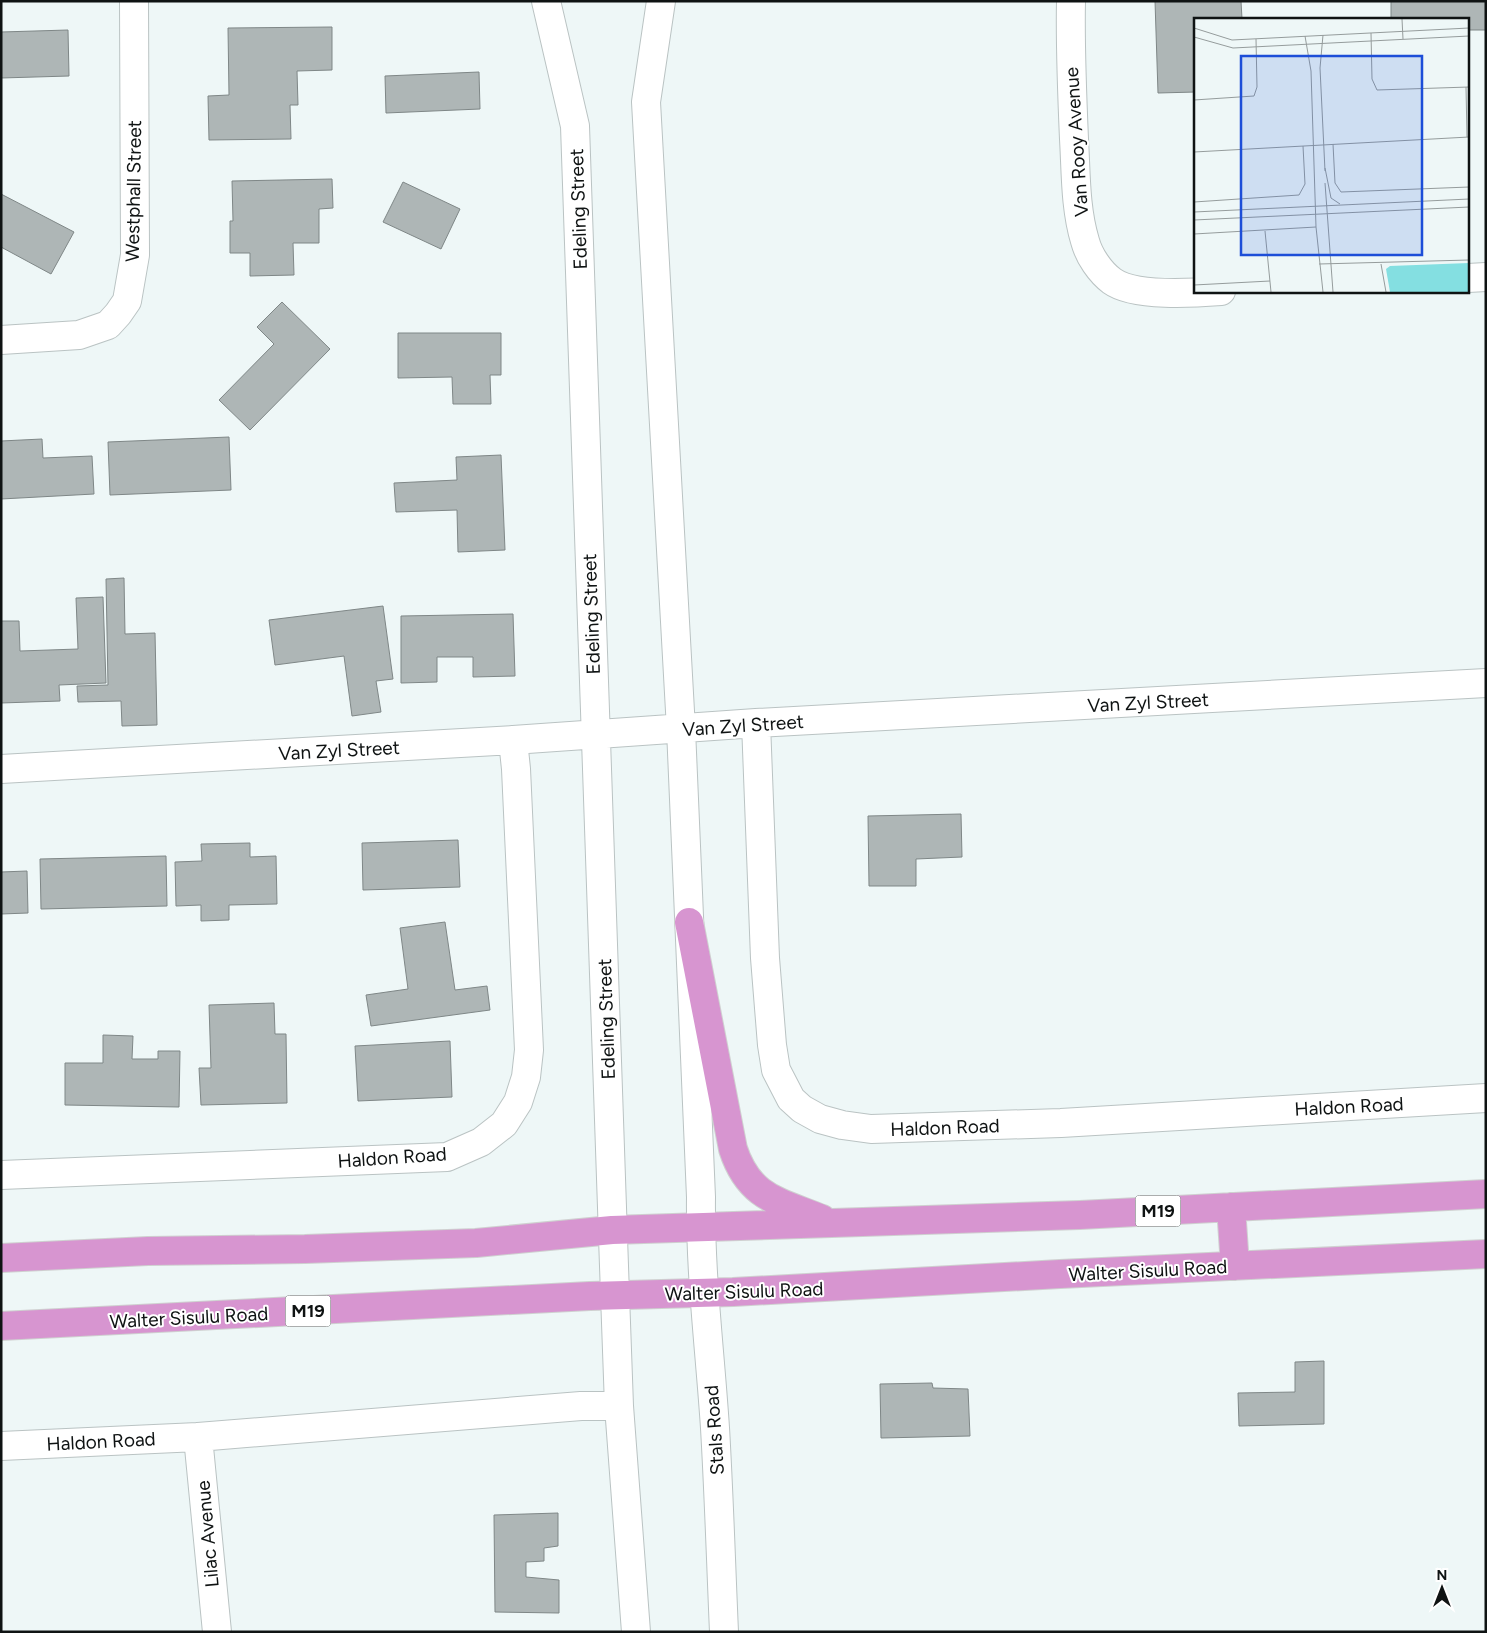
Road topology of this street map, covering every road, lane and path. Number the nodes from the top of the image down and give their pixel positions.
1 (134, 1) edge
2 (546, 1) edge
3 (661, 1) edge
4 (1071, 1) edge
5 (1486, 277) edge
6 (1470, 278) edge
7 (1194, 292) edge
8 (1, 340) edge
9 (1486, 683) edge
10 (756, 723) junction
11 (681, 728) junction
12 (595, 734) junction
13 (513, 740) junction
14 (1, 769) edge
15 (689, 922) junction
16 (1486, 1098) edge
17 (1, 1175) edge
18 (1486, 1194) edge
19 (1230, 1207) junction
20 (830, 1222) junction
21 (700, 1228) junction
22 (612, 1230) junction
23 (1486, 1254) edge
24 (1, 1258) edge
25 (1235, 1266) junction
26 (705, 1293) junction
27 (615, 1295) junction
28 (1, 1326) edge
29 (620, 1406) junction
30 (198, 1437) junction
31 (1, 1446) edge
32 (216, 1632) edge
33 (636, 1632) edge
34 (724, 1632) edge

1 - 8 street, Westphall Street
2 - 12 street, Edeling Street
3 - 11 street
4 - 7 street, Van Rooy Avenue
5 - 6 street
9 - 10 street, Van Zyl Street
10 - 11 street, Van Zyl Street
10 - 16 street, Haldon Road
11 - 12 street, Van Zyl Street
11 - 15 street
12 - 13 street, Van Zyl Street
12 - 22 street, Edeling Street
13 - 14 street, Van Zyl Street
13 - 17 street, Haldon Road
15 - 20 highway
15 - 21 street
18 - 19 highway, M19
19 - 20 highway, M19
19 - 25 highway
20 - 21 highway, M19
21 - 22 highway, M19
21 - 26 street, Stals Road
22 - 24 highway, M19
22 - 27 street
23 - 25 highway, Walter Sisulu Road / M19
25 - 26 highway, Walter Sisulu Road / M19
26 - 27 highway, Walter Sisulu Road / M19
26 - 34 street, Stals Road
27 - 28 highway, Walter Sisulu Road / M19
27 - 29 street
29 - 30 street, Haldon Road
29 - 33 street
30 - 31 street, Haldon Road
30 - 32 street, Lilac Avenue

